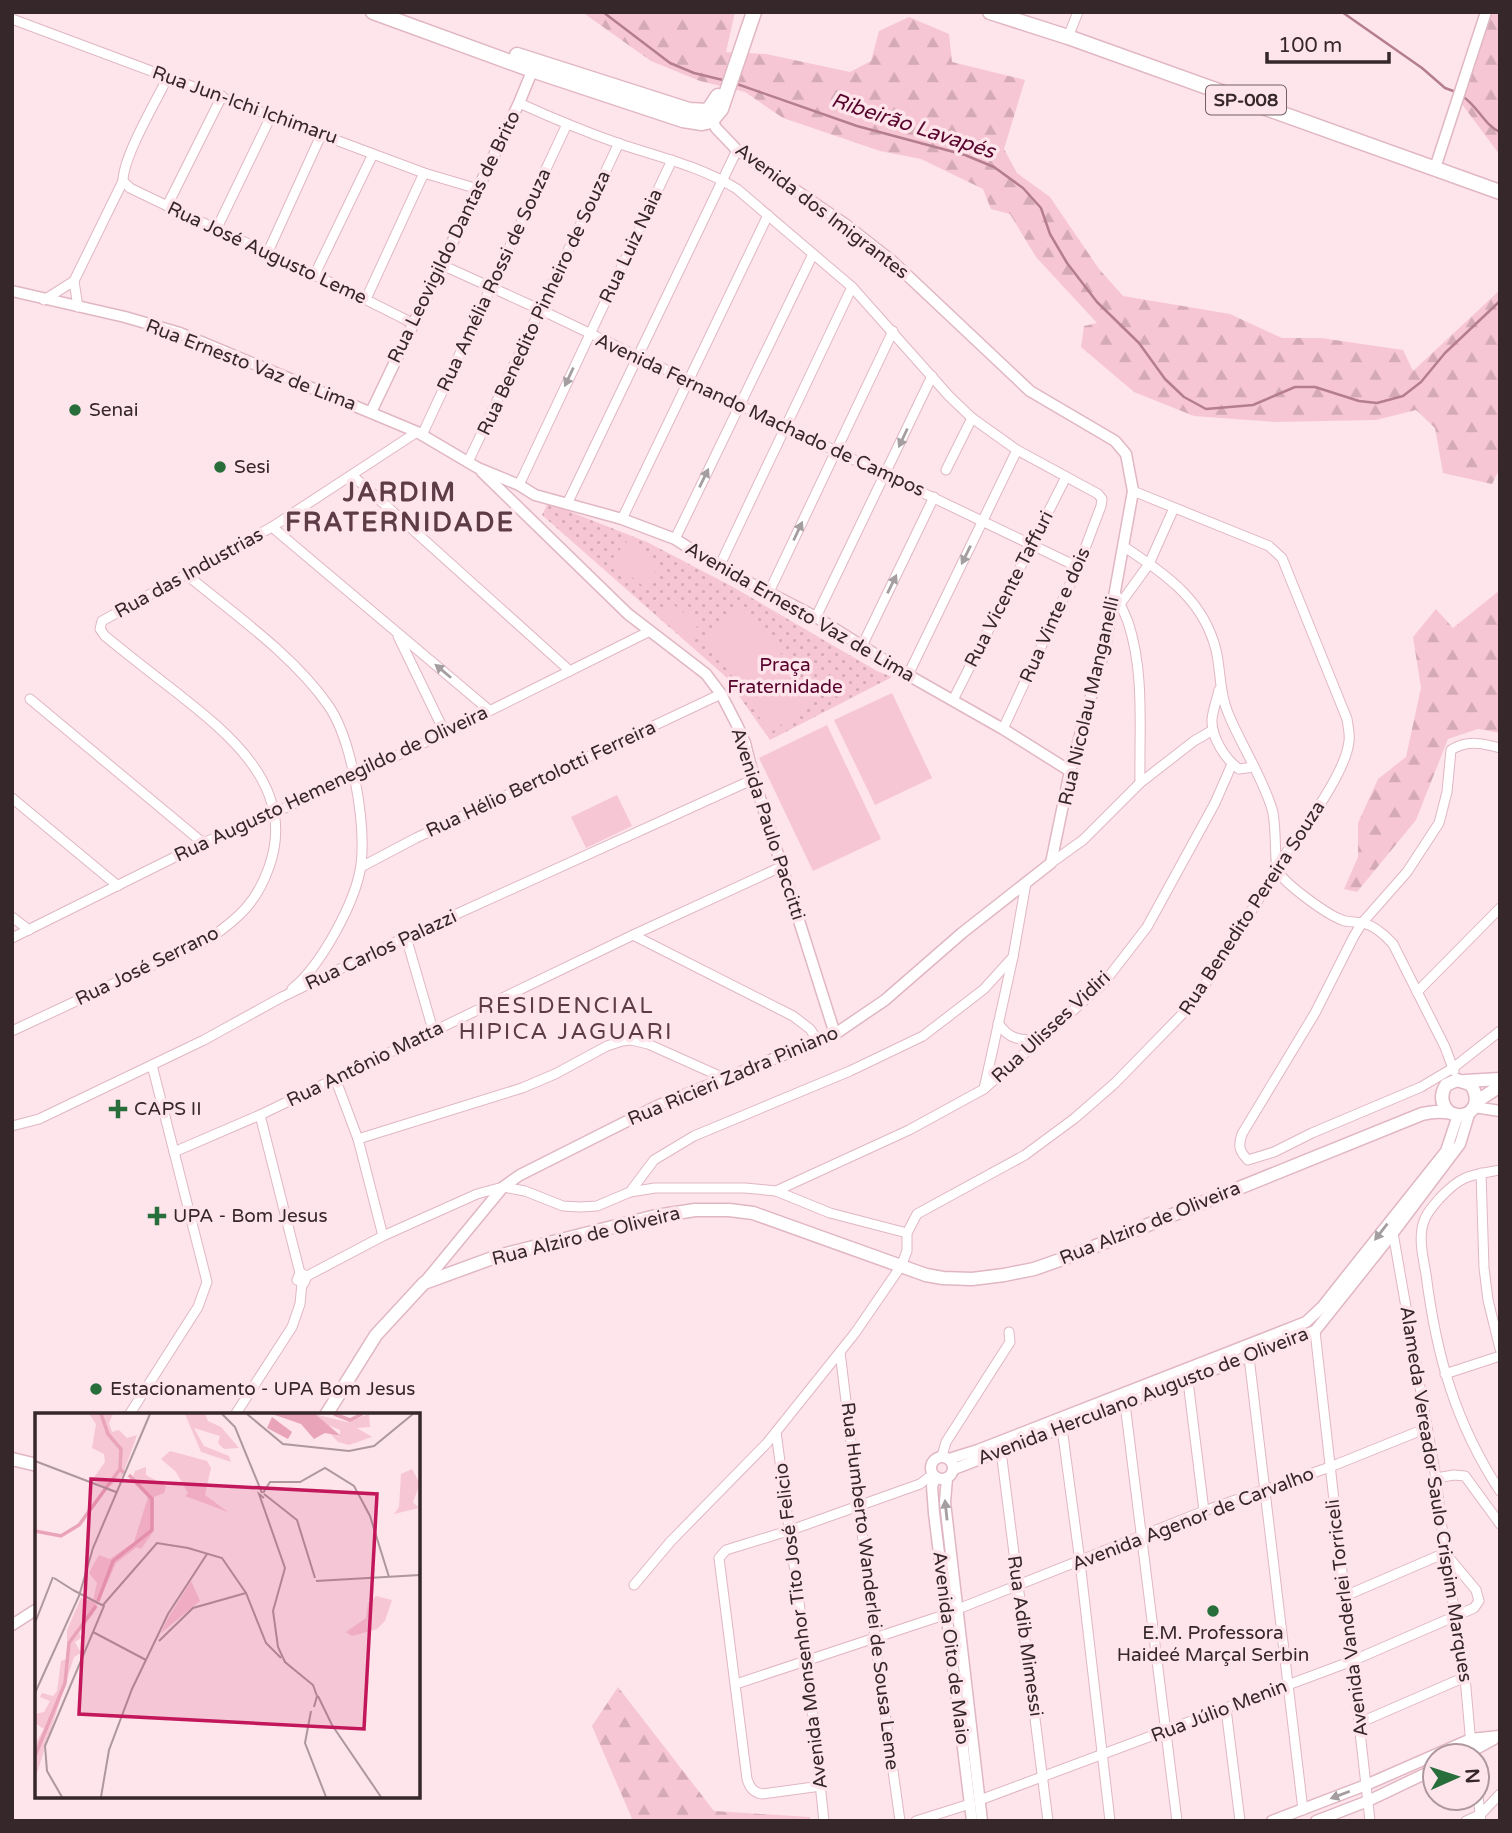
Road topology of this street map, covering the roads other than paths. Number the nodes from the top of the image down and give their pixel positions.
1 (373, 12) edge
2 (396, 12) edge
3 (747, 12) edge
4 (754, 12) edge
5 (990, 12) edge
6 (1079, 12) edge
7 (1486, 12) edge
8 (12, 19) edge
9 (1068, 37) junction
10 (534, 66) junction
11 (731, 71) junction
12 (168, 77) junction
13 (222, 96) junction
14 (519, 103) junction
15 (272, 114) junction
16 (710, 116) junction
17 (567, 124) junction
18 (322, 133) junction
19 (619, 143) junction
20 (737, 150) junction
21 (373, 154) junction
22 (672, 160) junction
23 (1435, 168) junction
24 (424, 173) junction
25 (123, 181) junction
26 (724, 181) junction
27 (478, 189) junction
28 (1500, 192) edge
29 (167, 206) junction
30 (768, 215) junction
31 (216, 230) junction
32 (267, 254) junction
33 (813, 254) junction
34 (442, 265) junction
35 (314, 276) junction
36 (74, 281) junction
37 (491, 286) junction
38 (852, 288) junction
39 (12, 291) edge
40 (366, 299) junction
41 (44, 300) junction
42 (78, 307) junction
43 (541, 310) junction
44 (412, 323) junction
45 (893, 331) junction
46 (590, 333) junction
47 (638, 358) junction
48 (994, 358) joint
49 (932, 376) junction
50 (689, 382) junction
51 (740, 405) junction
52 (371, 412) junction
53 (972, 418) junction
54 (786, 428) junction
55 (419, 433) junction
56 (1017, 450) junction
57 (836, 451) junction
58 (473, 465) junction
59 (946, 470) dead end
60 (886, 474) junction
61 (352, 475) junction
62 (1066, 477) junction
63 (519, 485) junction
64 (1133, 491) junction
65 (536, 495) junction
66 (934, 497) junction
67 (566, 504) junction
68 (1174, 508) junction
69 (527, 516) junction
70 (622, 519) junction
71 (983, 521) junction
72 (272, 527) junction
73 (675, 539) junction
74 (1031, 545) junction
75 (1123, 546) junction
76 (1149, 564) junction
77 (719, 567) junction
78 (1078, 567) junction
79 (187, 575) junction
80 (769, 592) junction
81 (1115, 592) junction
82 (1120, 604) junction
83 (816, 617) junction
84 (102, 621) joint
85 (650, 631) junction
86 (396, 632) junction
87 (862, 646) junction
88 (570, 671) junction
89 (908, 675) junction
90 (1220, 681) junction
91 (721, 694) junction
92 (30, 699) dead end
93 (953, 700) junction
94 (1217, 701) junction
95 (1226, 709) junction
96 (489, 710) junction
97 (1003, 729) junction
98 (1213, 730) junction
99 (445, 733) junction
100 (1500, 748) edge
101 (1232, 764) junction
102 (1254, 767) junction
103 (1070, 771) junction
104 (353, 775) junction
105 (754, 779) junction
106 (1140, 783) junction
107 (12, 798) edge
108 (274, 813) junction
109 (203, 843) junction
110 (1051, 863) junction
111 (783, 866) junction
112 (361, 867) junction
113 (1275, 868) junction
114 (1026, 883) junction
115 (118, 886) junction
116 (1500, 908) edge
117 (12, 917) edge
118 (1362, 923) junction
119 (29, 930) junction
120 (633, 935) junction
121 (406, 937) junction
122 (12, 938) edge
123 (1013, 957) junction
124 (1417, 992) junction
125 (282, 997) junction
126 (998, 1023) junction
127 (433, 1030) junction
128 (12, 1031) edge
129 (1500, 1031) edge
130 (835, 1034) junction
131 (1043, 1038) junction
132 (818, 1041) junction
133 (152, 1065) junction
134 (1458, 1076) junction
135 (335, 1078) junction
136 (724, 1078) junction
137 (1500, 1079) edge
138 (1500, 1086) edge
139 (984, 1088) junction
140 (1443, 1090) junction
141 (1466, 1109) junction
142 (1500, 1111) edge
143 (1422, 1114) junction
144 (260, 1115) junction
145 (12, 1126) edge
146 (358, 1139) junction
147 (174, 1152) junction
148 (1500, 1170) edge
149 (1481, 1173) junction
150 (503, 1187) junction
151 (776, 1191) junction
152 (630, 1192) junction
153 (907, 1233) junction
154 (1393, 1234) junction
155 (383, 1237) junction
156 (901, 1266) junction
157 (303, 1278) junction
158 (424, 1283) junction
159 (1311, 1318) junction
160 (1314, 1331) junction
161 (1009, 1332) dead end
162 (1500, 1349) edge
163 (840, 1352) junction
164 (1500, 1356) edge
165 (1249, 1357) junction
166 (1445, 1374) junction
167 (1188, 1381) junction
168 (1125, 1404) junction
169 (130, 1413) edge
170 (235, 1413) edge
171 (327, 1413) edge
172 (1062, 1428) junction
173 (1427, 1428) junction
174 (776, 1432) junction
175 (1001, 1451) junction
176 (12, 1459) edge
177 (35, 1465) edge
178 (1330, 1467) junction
179 (943, 1469) junction
180 (1436, 1478) junction
181 (1265, 1488) junction
182 (1500, 1491) edge
183 (860, 1504) junction
184 (1204, 1511) junction
185 (1500, 1524) edge
186 (791, 1530) junction
187 (1141, 1536) junction
188 (1445, 1553) junction
189 (1080, 1562) junction
190 (634, 1585) dead end
191 (1017, 1586) junction
192 (1345, 1596) junction
193 (35, 1610) edge
194 (953, 1611) junction
195 (1456, 1616) junction
196 (12, 1625) edge
197 (875, 1637) junction
198 (807, 1661) junction
199 (1352, 1661) junction
200 (1465, 1677) junction
201 (736, 1684) junction
202 (1289, 1685) junction
203 (1226, 1709) junction
204 (1359, 1723) junction
205 (1165, 1732) junction
206 (1499, 1736) edge
207 (1471, 1739) junction
208 (1471, 1742) edge
209 (1102, 1755) junction
210 (1044, 1776) junction
211 (1421, 1776) edge
212 (1366, 1785) junction
213 (821, 1786) junction
214 (1500, 1794) edge
215 (1368, 1801) junction
216 (975, 1802) junction
217 (1303, 1810) junction
218 (1481, 1817) edge
219 (824, 1821) edge
220 (900, 1821) edge
221 (916, 1821) edge
222 (972, 1821) edge
223 (982, 1821) edge
224 (1048, 1821) edge
225 (1110, 1821) edge
226 (1177, 1821) edge
227 (1240, 1821) edge
228 (1272, 1821) edge
229 (1316, 1821) edge
230 (1370, 1821) edge
231 (1466, 1821) edge

1 - 10 main road
2 - 10 main road
3 - 11 main road
4 - 11 main road
5 - 9 main road, SP-008
6 - 9 street
7 - 23 street
8 - 12 street, Rua Jun-Ichi Ichimaru
9 - 23 main road, SP-008
10 - 14 street, Rua Leovigildo Dantas de Brito
10 - 16 main road
11 - 16 main road
12 - 13 street, Rua Jun-Ichi Ichimaru
12 - 25 street
13 - 15 street, Rua Jun-Ichi Ichimaru
13 - 29 street
14 - 17 street
14 - 27 street, Rua Leovigildo Dantas de Brito
15 - 18 street, Rua Jun-Ichi Ichimaru
15 - 31 street
16 - 20 street, Avenida dos Imigrantes
17 - 19 street
17 - 37 street, Rua Amélia Rossi de Souza
18 - 21 street, Rua Jun-Ichi Ichimaru
18 - 32 street
19 - 22 street
19 - 43 street, Rua Benedito Pinheiro de Souza
20 - 26 street
20 - 48 street, Avenida dos Imigrantes
21 - 24 street, Rua Jun-Ichi Ichimaru
21 - 35 street
22 - 26 street
22 - 46 street, Rua Luiz Naia
23 - 28 main road, SP-008
24 - 27 street, Rua Jun-Ichi Ichimaru
24 - 40 street
25 - 29 street, Rua José Augusto Leme
25 - 36 street
26 - 30 street
26 - 47 street
27 - 34 street, Rua Leovigildo Dantas de Brito
29 - 31 street, Rua José Augusto Leme
30 - 33 street
30 - 50 street
31 - 32 street, Rua José Augusto Leme
32 - 35 street, Rua José Augusto Leme
33 - 38 street
33 - 51 street
34 - 37 street, Avenida Fernando Machado de Campos
34 - 44 street, Rua Leovigildo Dantas de Brito
35 - 40 street, Rua José Augusto Leme
36 - 41 street
36 - 42 street
37 - 43 street, Avenida Fernando Machado de Campos
37 - 55 street, Rua Amélia Rossi de Souza
38 - 45 street
38 - 54 street
39 - 41 street, Rua Ernesto Vaz de Lima
40 - 44 street, Rua José Augusto Leme
41 - 42 street, Rua Ernesto Vaz de Lima
42 - 52 street, Rua Ernesto Vaz de Lima
43 - 46 street, Avenida Fernando Machado de Campos
43 - 58 street, Rua Benedito Pinheiro de Souza
44 - 52 street, Rua Leovigildo Dantas de Brito
45 - 49 street
45 - 57 street
46 - 47 street, Avenida Fernando Machado de Campos
46 -> 63 street, Rua Luiz Naia
47 - 50 street, Avenida Fernando Machado de Campos
47 - 67 street
48 - 64 street, Rua Nicolau Manganelli
49 - 53 street
49 -> 60 street
50 - 51 street, Avenida Fernando Machado de Campos
50 - 70 street
51 - 54 street, Avenida Fernando Machado de Campos
73 -> 51 street
52 - 55 street, Rua Ernesto Vaz de Lima
53 - 56 street
53 - 59 street
54 - 57 street, Avenida Fernando Machado de Campos
54 - 77 street
55 - 58 street, Rua Ernesto Vaz de Lima
55 - 61 street, Rua das Industrias
56 - 62 street
56 - 71 street
57 - 60 street, Avenida Fernando Machado de Campos
80 -> 57 street
58 - 63 street, Avenida Ernesto Vaz de Lima
58 - 69 street, Avenida Paulo Paccitti
60 - 66 street, Avenida Fernando Machado de Campos
60 - 83 street
61 - 72 street, Rua das Industrias
61 - 88 street
62 - 74 street, Rua Vicente Taffuri
62 - 78 street, Rua Vinte e dois
63 - 65 street, Avenida Ernesto Vaz de Lima
64 - 68 street
64 - 75 street, Rua Nicolau Manganelli
65 - 67 street, Avenida Ernesto Vaz de Lima
65 - 69 street
66 - 71 street, Avenida Fernando Machado de Campos
87 -> 66 street
67 - 70 street, Avenida Ernesto Vaz de Lima
68 - 76 street
68 - 113 street, Rua Benedito Pereira Souza
69 - 85 street, Avenida Paulo Paccitti
70 - 73 street, Avenida Ernesto Vaz de Lima
71 - 74 street, Avenida Fernando Machado de Campos
71 -> 89 street
72 - 79 street, Rua das Industrias
72 - 86 street
73 - 77 street, Avenida Ernesto Vaz de Lima
74 - 78 street, Avenida Fernando Machado de Campos
74 - 93 street, Rua Vicente Taffuri
75 - 76 street
75 - 81 street, Rua Nicolau Manganelli
76 - 82 street
76 - 90 street
77 - 80 street, Avenida Ernesto Vaz de Lima
78 - 97 street, Rua Vinte e dois
79 - 84 street, Rua das Industrias
79 - 104 street
80 - 83 street, Avenida Ernesto Vaz de Lima
81 - 82 street
81 - 103 street, Rua Nicolau Manganelli
82 - 106 street
83 - 87 street, Avenida Ernesto Vaz de Lima
84 - 108 street, Rua José Serrano
85 - 88 street, Rua Augusto Hemenegildo de Oliveira
85 - 91 street, Avenida Paulo Paccitti
96 -> 86 street
86 - 99 street
87 - 89 street, Avenida Ernesto Vaz de Lima
88 - 96 street, Rua Augusto Hemenegildo de Oliveira
89 - 93 street, Avenida Ernesto Vaz de Lima
90 - 94 street
90 - 95 street
91 - 105 street, Avenida Paulo Paccitti
91 - 112 street, Rua Hélio Bertolotti Ferreira
92 - 109 street
93 - 97 street, Avenida Ernesto Vaz de Lima
94 - 95 street
94 - 98 street
95 - 102 street
96 - 99 street, Rua Augusto Hemenegildo de Oliveira
97 - 103 street, Avenida Ernesto Vaz de Lima
98 - 101 street
98 - 106 street, Rua Ricieri Zadra Piniano
99 - 104 street, Rua Augusto Hemenegildo de Oliveira
100 - 118 street
101 - 102 street
101 - 131 street, Rua Ulisses Vidiri
102 - 113 street
103 - 110 street, Rua Nicolau Manganelli
104 - 108 street, Rua Augusto Hemenegildo de Oliveira
104 - 112 street
105 - 111 street, Avenida Paulo Paccitti
105 - 121 street, Rua Carlos Palazzi
106 - 110 street, Rua Ricieri Zadra Piniano
107 - 115 street
108 - 109 street, Rua Augusto Hemenegildo de Oliveira
108 - 128 street, Rua José Serrano
109 - 115 street, Rua Augusto Hemenegildo de Oliveira
110 - 114 street, Rua Ricieri Zadra Piniano
111 - 120 street, Rua Antônio Matta
111 - 130 street, Avenida Paulo Paccitti
112 - 125 street
113 - 118 street
113 - 153 street, Rua Benedito Pereira Souza
114 - 123 street
114 - 130 street, Rua Ricieri Zadra Piniano
115 - 119 street, Rua Augusto Hemenegildo de Oliveira
116 - 124 street
117 - 119 street
118 - 124 street
118 - 134 street
119 - 122 street, Rua Augusto Hemenegildo de Oliveira
120 - 127 street, Rua Antônio Matta
120 - 132 street
121 - 125 street, Rua Carlos Palazzi
121 - 127 street
123 - 126 street
123 - 152 street
124 - 134 street
125 - 133 street, Rua Carlos Palazzi
126 - 131 street
126 - 139 street
127 - 135 street, Rua Antônio Matta
129 - 134 street
130 - 132 street, Rua Ricieri Zadra Piniano
131 - 139 street, Rua Ulisses Vidiri
132 - 136 street, Rua Ricieri Zadra Piniano
133 - 145 street, Rua Carlos Palazzi
133 - 147 street
134 - 137 main road
134 - 140 main road, Rua Alziro de Oliveira
134 - 141 main road
135 - 144 street, Rua Antônio Matta
135 - 146 street
136 - 146 street
136 - 150 street, Rua Ricieri Zadra Piniano
138 - 141 main road, Rua Alziro de Oliveira
139 - 151 street, Rua Ulisses Vidiri
140 - 141 main road
140 - 143 main road, Rua Alziro de Oliveira
141 - 142 street
141 - 143 main road, Rua Alziro de Oliveira
141 - 154 street, Avenida Herculano Augusto de Oliveira
141 -> 159 street, Avenida Herculano Augusto de Oliveira
143 - 156 main road, Rua Alziro de Oliveira
144 - 147 street, Rua Antônio Matta
144 - 157 street
146 - 155 street
147 - 169 street
148 - 149 street
149 - 162 street
149 - 166 street
150 - 152 street
150 - 155 street
150 - 158 street, Rua Ricieri Zadra Piniano
151 - 152 street
151 - 153 street
153 - 156 street, Rua Benedito Pereira Souza
154 - 160 street, Avenida Herculano Augusto de Oliveira
154 - 173 street, Alameda Vereador Saulo Crispim Marques
155 - 157 street
156 - 158 main road, Rua Alziro de Oliveira
156 - 163 street, Rua Benedito Pereira Souza
157 - 170 street
158 - 171 main road, Rua Alziro de Oliveira
159 - 160 street
159 - 179 street, Avenida Herculano Augusto de Oliveira
160 - 165 street, Avenida Herculano Augusto de Oliveira
160 - 178 street, Avenida Vanderlei Torriceli
161 - 179 street
163 - 174 street, Rua Benedito Pereira Souza
163 - 183 street, Rua Humberto Wanderlei de Sousa Leme
164 - 166 street
165 - 167 street, Avenida Herculano Augusto de Oliveira
165 - 181 street
166 - 182 street
167 - 168 street, Avenida Herculano Augusto de Oliveira
167 - 184 street
168 - 172 street, Avenida Herculano Augusto de Oliveira
168 - 187 street
172 - 175 street, Avenida Herculano Augusto de Oliveira
172 - 189 street
173 - 178 street, Avenida Agenor de Carvalho
173 - 180 street, Alameda Vereador Saulo Crispim Marques
174 - 186 street, Avenida Monsenhor Tito José Felicio
174 - 190 street, Rua Benedito Pereira Souza
175 - 179 street, Avenida Herculano Augusto de Oliveira
175 - 191 street, Rua Adib Mimessi
176 - 177 main road
178 - 181 street, Avenida Agenor de Carvalho
178 - 192 street, Avenida Vanderlei Torriceli
179 - 183 street
179 - 194 street, Avenida Oito de Maio
180 - 185 street
180 - 188 street, Alameda Vereador Saulo Crispim Marques
181 - 184 street, Avenida Agenor de Carvalho
181 - 202 street
183 - 186 street
183 - 197 street, Rua Humberto Wanderlei de Sousa Leme
184 - 187 street, Avenida Agenor de Carvalho
186 - 198 street, Avenida Monsenhor Tito José Felicio
186 - 201 street
187 - 189 street, Avenida Agenor de Carvalho
187 - 205 street
188 - 192 street
188 - 195 street, Alameda Vereador Saulo Crispim Marques
188 - 195 street
189 - 191 street, Avenida Agenor de Carvalho
189 - 209 street
191 - 194 street, Avenida Agenor de Carvalho
191 - 210 street, Rua Adib Mimessi
192 - 199 street, Avenida Vanderlei Torriceli
193 - 196 street
194 - 197 street, Avenida Agenor de Carvalho
194 - 216 street, Avenida Oito de Maio
195 - 199 street, Rua Júlio Menin
195 - 200 street, Alameda Vereador Saulo Crispim Marques
197 - 198 street, Avenida Agenor de Carvalho
197 - 220 street, Rua Humberto Wanderlei de Sousa Leme
198 - 201 street, Avenida Agenor de Carvalho
198 - 213 street, Avenida Monsenhor Tito José Felicio
199 - 202 street, Rua Júlio Menin
199 - 204 street, Avenida Vanderlei Torriceli
200 - 204 street
200 - 207 street, Alameda Vereador Saulo Crispim Marques
201 - 213 street
202 - 203 street, Rua Júlio Menin
202 - 217 street
203 - 205 street, Rua Júlio Menin
203 - 227 street
204 - 212 street, Avenida Vanderlei Torriceli
205 - 209 street, Rua Júlio Menin
205 - 226 street
206 - 207 street
207 - 208 street, Alameda Vereador Saulo Crispim Marques
207 - 212 street
209 - 210 street, Rua Júlio Menin
209 - 225 street
210 - 216 street, Rua Júlio Menin
210 - 224 street, Rua Adib Mimessi
211 - 215 street
212 - 215 street, Avenida Vanderlei Torriceli
212 -> 217 street
213 - 219 street, Avenida Monsenhor Tito José Felicio
214 - 218 street
215 - 229 street
215 - 230 street, Avenida Vanderlei Torriceli
216 - 221 street, Rua Júlio Menin
216 - 222 street, Avenida Oito de Maio
216 - 223 street, Avenida Oito de Maio
217 - 228 street
218 - 231 street

